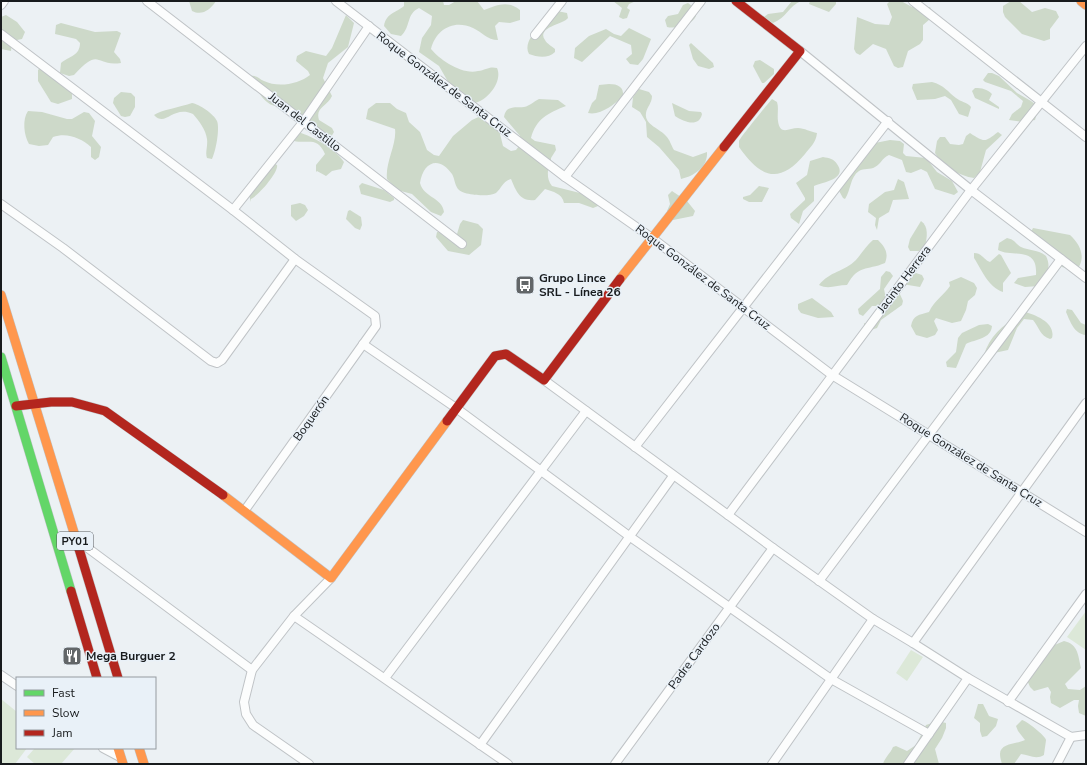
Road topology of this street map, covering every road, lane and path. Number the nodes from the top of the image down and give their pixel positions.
1 (4, 1) edge
2 (147, 1) edge
3 (336, 1) edge
4 (562, 1) edge
5 (701, 1) edge
6 (736, 1) edge
7 (913, 1) edge
8 (1081, 1) edge
9 (1, 5) edge
10 (1086, 5) edge
11 (369, 26) junction
12 (1, 34) edge
13 (535, 35) dead end
14 (1086, 46) edge
15 (800, 51) junction
16 (1041, 102) junction
17 (304, 121) junction
18 (888, 121) junction
19 (1086, 137) edge
20 (565, 177) junction
21 (971, 190) junction
22 (1, 204) edge
23 (233, 210) junction
24 (652, 238) junction
25 (462, 244) dead end
26 (295, 259) junction
27 (1061, 259) junction
28 (1086, 278) edge
29 (1, 295) edge
30 (743, 306) junction
31 (363, 344) junction
32 (1, 357) edge
33 (832, 375) junction
34 (544, 380) junction
35 (1086, 403) edge
36 (34, 404) junction
37 (16, 406) junction
38 (456, 408) junction
39 (586, 411) junction
40 (929, 433) junction
41 (635, 447) junction
42 (542, 472) junction
43 (673, 476) junction
44 (1022, 492) junction
45 (245, 510) junction
46 (728, 515) junction
47 (1086, 532) edge
48 (629, 536) junction
49 (74, 537) junction
50 (773, 548) junction
51 (331, 578) junction
52 (819, 581) junction
53 (1086, 594) edge
54 (730, 607) junction
55 (294, 616) junction
56 (873, 619) junction
57 (913, 643) junction
58 (252, 670) junction
59 (1, 675) edge
60 (97, 677) edge
61 (118, 677) edge
62 (385, 678) junction
63 (968, 678) junction
64 (831, 679) junction
65 (16, 685) edge
66 (1008, 702) junction
67 (929, 734) junction
68 (1086, 735) edge
69 (1071, 738) junction
70 (480, 745) junction
71 (104, 749) edge
72 (118, 749) edge
73 (139, 749) edge
74 (122, 761) edge
75 (144, 764) edge
76 (309, 764) edge
77 (508, 764) edge
78 (616, 764) edge
79 (772, 764) edge
80 (908, 764) edge
81 (1057, 764) edge

1 - 9 street
2 - 17 street, Juan del Castillo
3 - 11 street, Roque González de Santa Cruz
4 - 13 street
5 - 20 street
6 - 15 main road
7 - 16 street
8 - 10 main road
11 - 17 street
11 - 20 street, Roque González de Santa Cruz
12 - 23 street
14 - 16 street, Jacinto Herrera
15 - 18 street
15 - 24 main road
16 - 19 street
16 - 21 street, Jacinto Herrera
17 - 23 street
17 - 25 street, Juan del Castillo
18 - 21 street
18 - 30 street
20 - 24 street, Roque González de Santa Cruz
21 - 27 street
21 - 33 street, Jacinto Herrera
22 - 26 street
23 - 26 street
24 - 30 street, Roque González de Santa Cruz
24 - 34 main road
26 - 31 street, Boquerón
27 - 28 street
27 - 40 street
29 - 36 main road, PY01
30 - 33 street, Roque González de Santa Cruz
30 - 41 street
31 - 38 street
31 - 45 street, Boquerón
32 - 37 main road, PY01
33 - 40 street, Roque González de Santa Cruz
33 - 46 street, Jacinto Herrera
34 - 38 main road
34 - 39 street
35 - 44 street
36 - 37 main road
36 - 45 main road
36 - 49 main road, PY01
37 - 60 main road, PY01
38 - 42 street
38 - 51 main road
39 - 41 street
39 - 42 street
40 - 44 street, Roque González de Santa Cruz
40 - 52 street
41 - 43 street
42 - 48 street
42 - 62 street
43 - 46 street
43 - 48 street
44 - 47 street, Roque González de Santa Cruz
44 - 57 street
45 - 51 main road
46 - 50 street
48 - 54 street
48 - 70 street
49 - 58 street
49 - 61 main road, PY01
50 - 52 street
50 - 54 street, Padre Cardozo
51 - 55 street
52 - 56 street
53 - 66 street
54 - 64 street
54 - 78 street, Padre Cardozo
55 - 58 street
55 - 62 street
56 - 57 street
56 - 64 street
57 - 63 street
58 - 76 street
59 - 65 street
62 - 70 street
63 - 66 street
63 - 67 street
64 - 67 street
64 - 79 street
66 - 69 street
67 - 80 street
68 - 69 street
69 - 81 street
70 - 77 street
71 - 74 street
72 - 74 main road
73 - 75 main road

